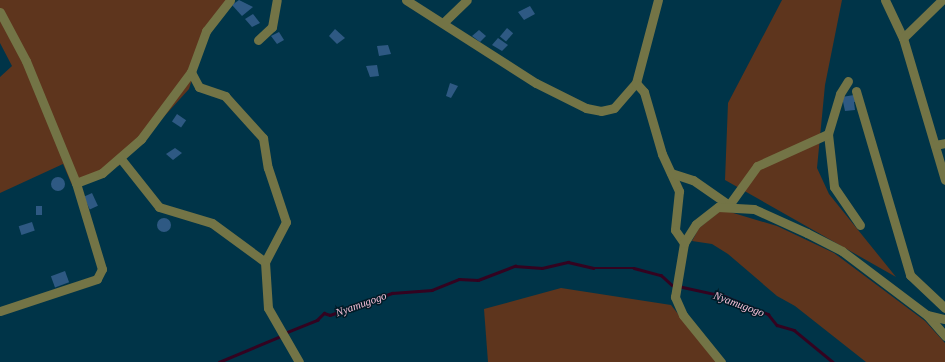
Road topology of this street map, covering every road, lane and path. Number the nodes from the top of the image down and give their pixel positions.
1 (230, 0) edge
2 (277, 0) edge
3 (406, 0) edge
4 (467, 0) edge
5 (658, 0) edge
6 (885, 0) edge
7 (942, 0) edge
8 (0, 12) edge
9 (443, 23) junction
10 (903, 38) junction
11 (258, 40) dead end
12 (191, 72) junction
13 (848, 81) dead end
14 (636, 83) junction
15 (856, 90) dead end
16 (828, 134) junction
17 (945, 143) edge
18 (935, 145) junction
19 (121, 159) junction
20 (671, 173) junction
21 (945, 180) edge
22 (76, 183) junction
23 (729, 205) junction
24 (860, 225) dead end
25 (684, 243) junction
26 (265, 262) junction
27 (945, 308) edge
28 (0, 311) edge
29 (927, 315) junction
30 (945, 319) edge
31 (945, 336) edge
32 (299, 362) edge
33 (721, 362) edge

1 - 12 street
2 - 11 street
3 - 9 street
4 - 9 street
5 - 14 street
6 - 10 street
7 - 10 street
8 - 22 street
9 - 14 street
10 - 18 street
12 - 19 street
12 - 26 street
13 - 16 street
14 - 20 street
15 - 27 street
16 - 23 street
16 - 24 street
17 - 18 street
18 - 21 street
19 - 22 street
19 - 26 street
20 - 23 street
20 - 25 street
22 - 28 street
23 - 25 street
23 - 29 street
25 - 33 street
26 - 32 street
29 - 30 street
29 - 31 street

